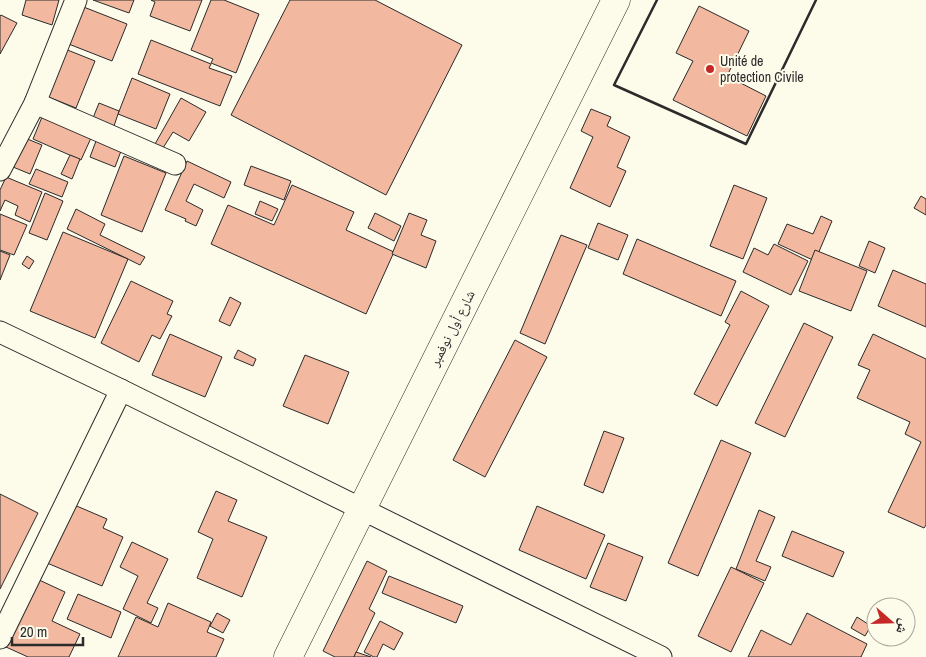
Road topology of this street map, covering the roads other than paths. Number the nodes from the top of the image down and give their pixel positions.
1 (76, 0) edge
2 (616, 0) edge
3 (35, 103) junction
4 (175, 164) dead end
5 (0, 170) edge
6 (0, 332) edge
7 (121, 390) junction
8 (361, 509) junction
9 (0, 638) edge
10 (288, 657) edge
11 (662, 657) edge

1 - 3 street
2 - 8 main road, شارع أول نوفمبر
3 - 4 street
3 - 5 street
6 - 7 street
7 - 8 street
7 - 9 street
8 - 10 main road, شارع أول نوفمبر
8 - 11 street

